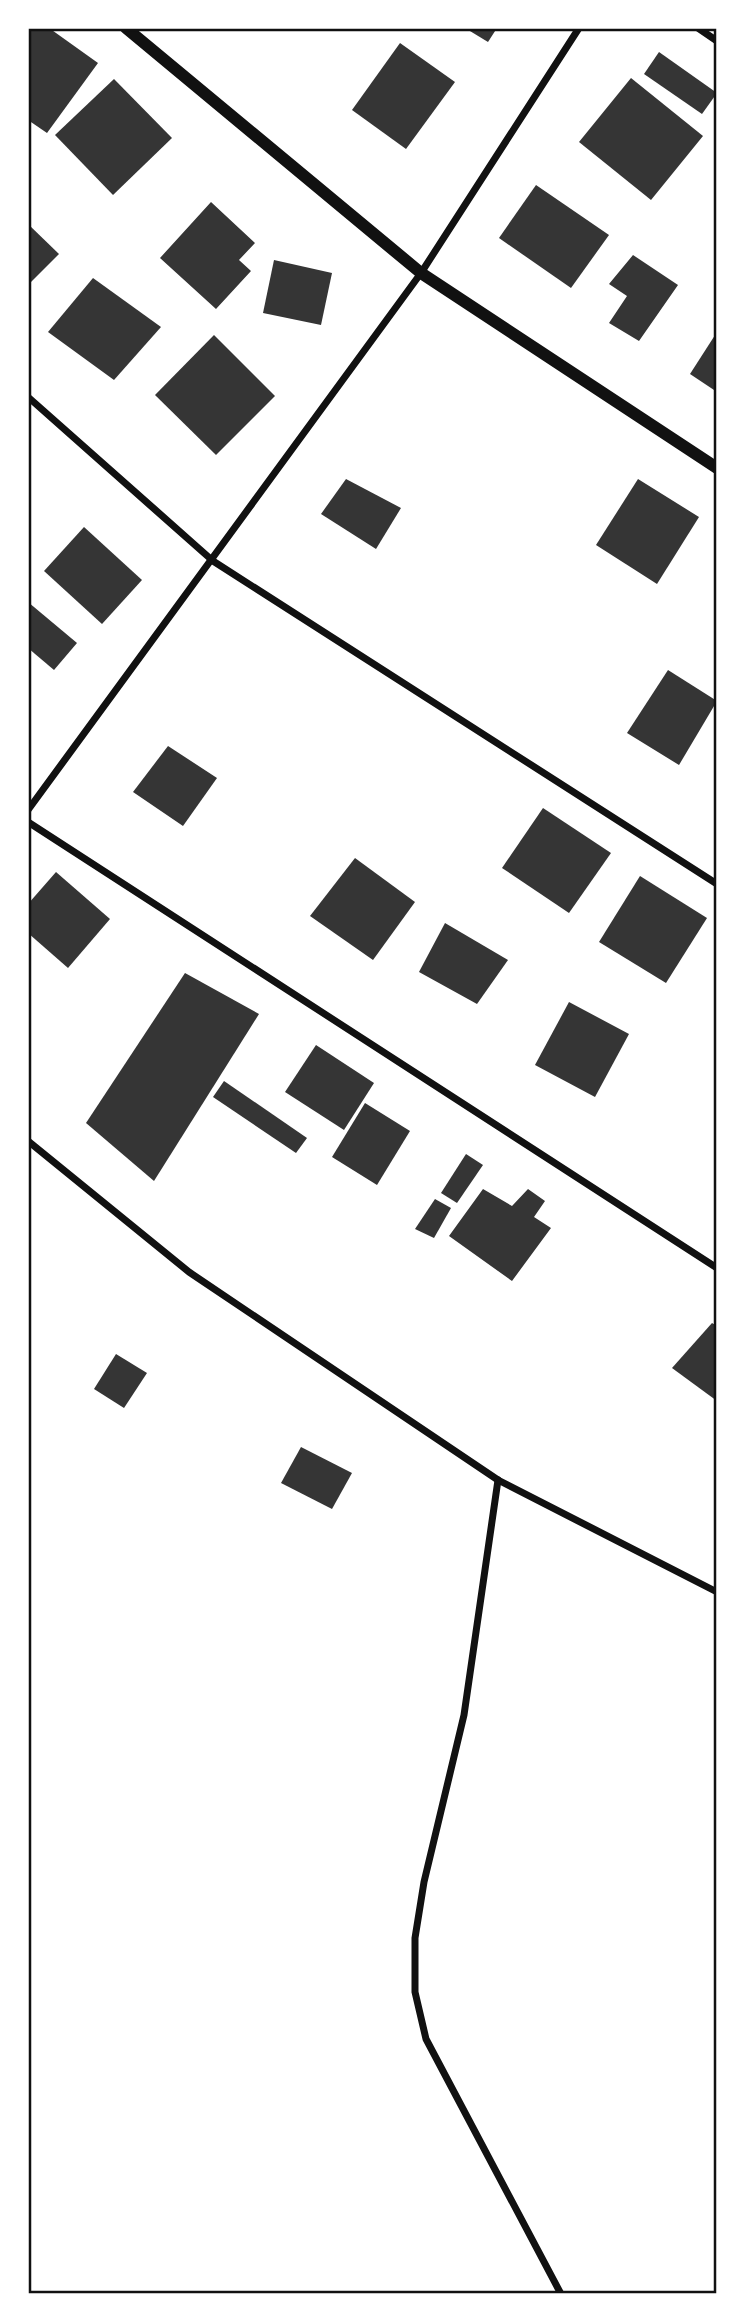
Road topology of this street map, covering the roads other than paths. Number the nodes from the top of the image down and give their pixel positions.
1 (126, 28) edge
2 (579, 28) edge
3 (698, 28) edge
4 (717, 41) edge
5 (421, 273) junction
6 (28, 397) edge
7 (717, 468) edge
8 (213, 561) junction
9 (28, 810) edge
10 (28, 822) edge
11 (717, 884) edge
12 (28, 1141) edge
13 (717, 1268) edge
14 (498, 1480) junction
15 (717, 1592) edge
16 (561, 2294) edge

1 - 5 street
2 - 5 street
3 - 4 street
5 - 7 street
5 - 8 street
6 - 8 street
8 - 9 street
8 - 11 street
10 - 13 street
12 - 14 street
14 - 15 street
14 - 16 street

